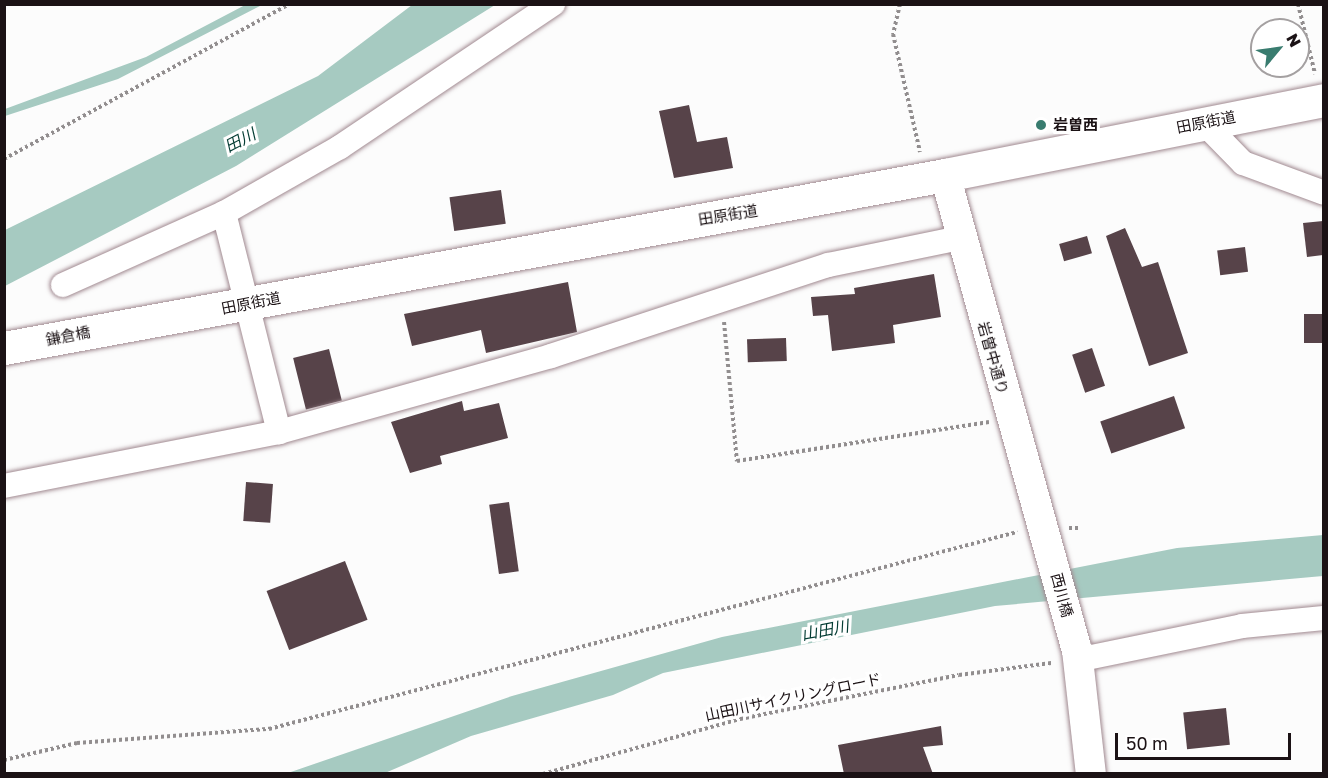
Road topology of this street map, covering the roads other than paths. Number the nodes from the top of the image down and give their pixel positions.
1 (553, 4) edge
2 (1322, 100) edge
3 (1204, 123) junction
4 (936, 177) junction
5 (1323, 193) edge
6 (224, 213) junction
7 (960, 238) junction
8 (63, 285) dead end
9 (246, 304) junction
10 (132, 324) joint
11 (4, 348) edge
12 (279, 432) junction
13 (4, 486) edge
14 (1048, 539) joint
15 (1323, 618) edge
16 (1069, 657) junction
17 (1091, 774) edge

1 - 6 street
2 - 3 main road, 田原街道
3 - 4 main road, 田原街道
3 - 5 street
4 - 7 street, 岩曽中通り
4 - 9 main road, 田原街道
6 - 8 street
6 - 9 street
7 - 12 street
7 - 14 street, 岩曽中通り
9 - 10 main road, 田原街道
9 - 12 street
10 - 11 main road, 鎌倉橋
12 - 13 street
14 - 16 street, 西川橋
15 - 16 street
16 - 17 street

